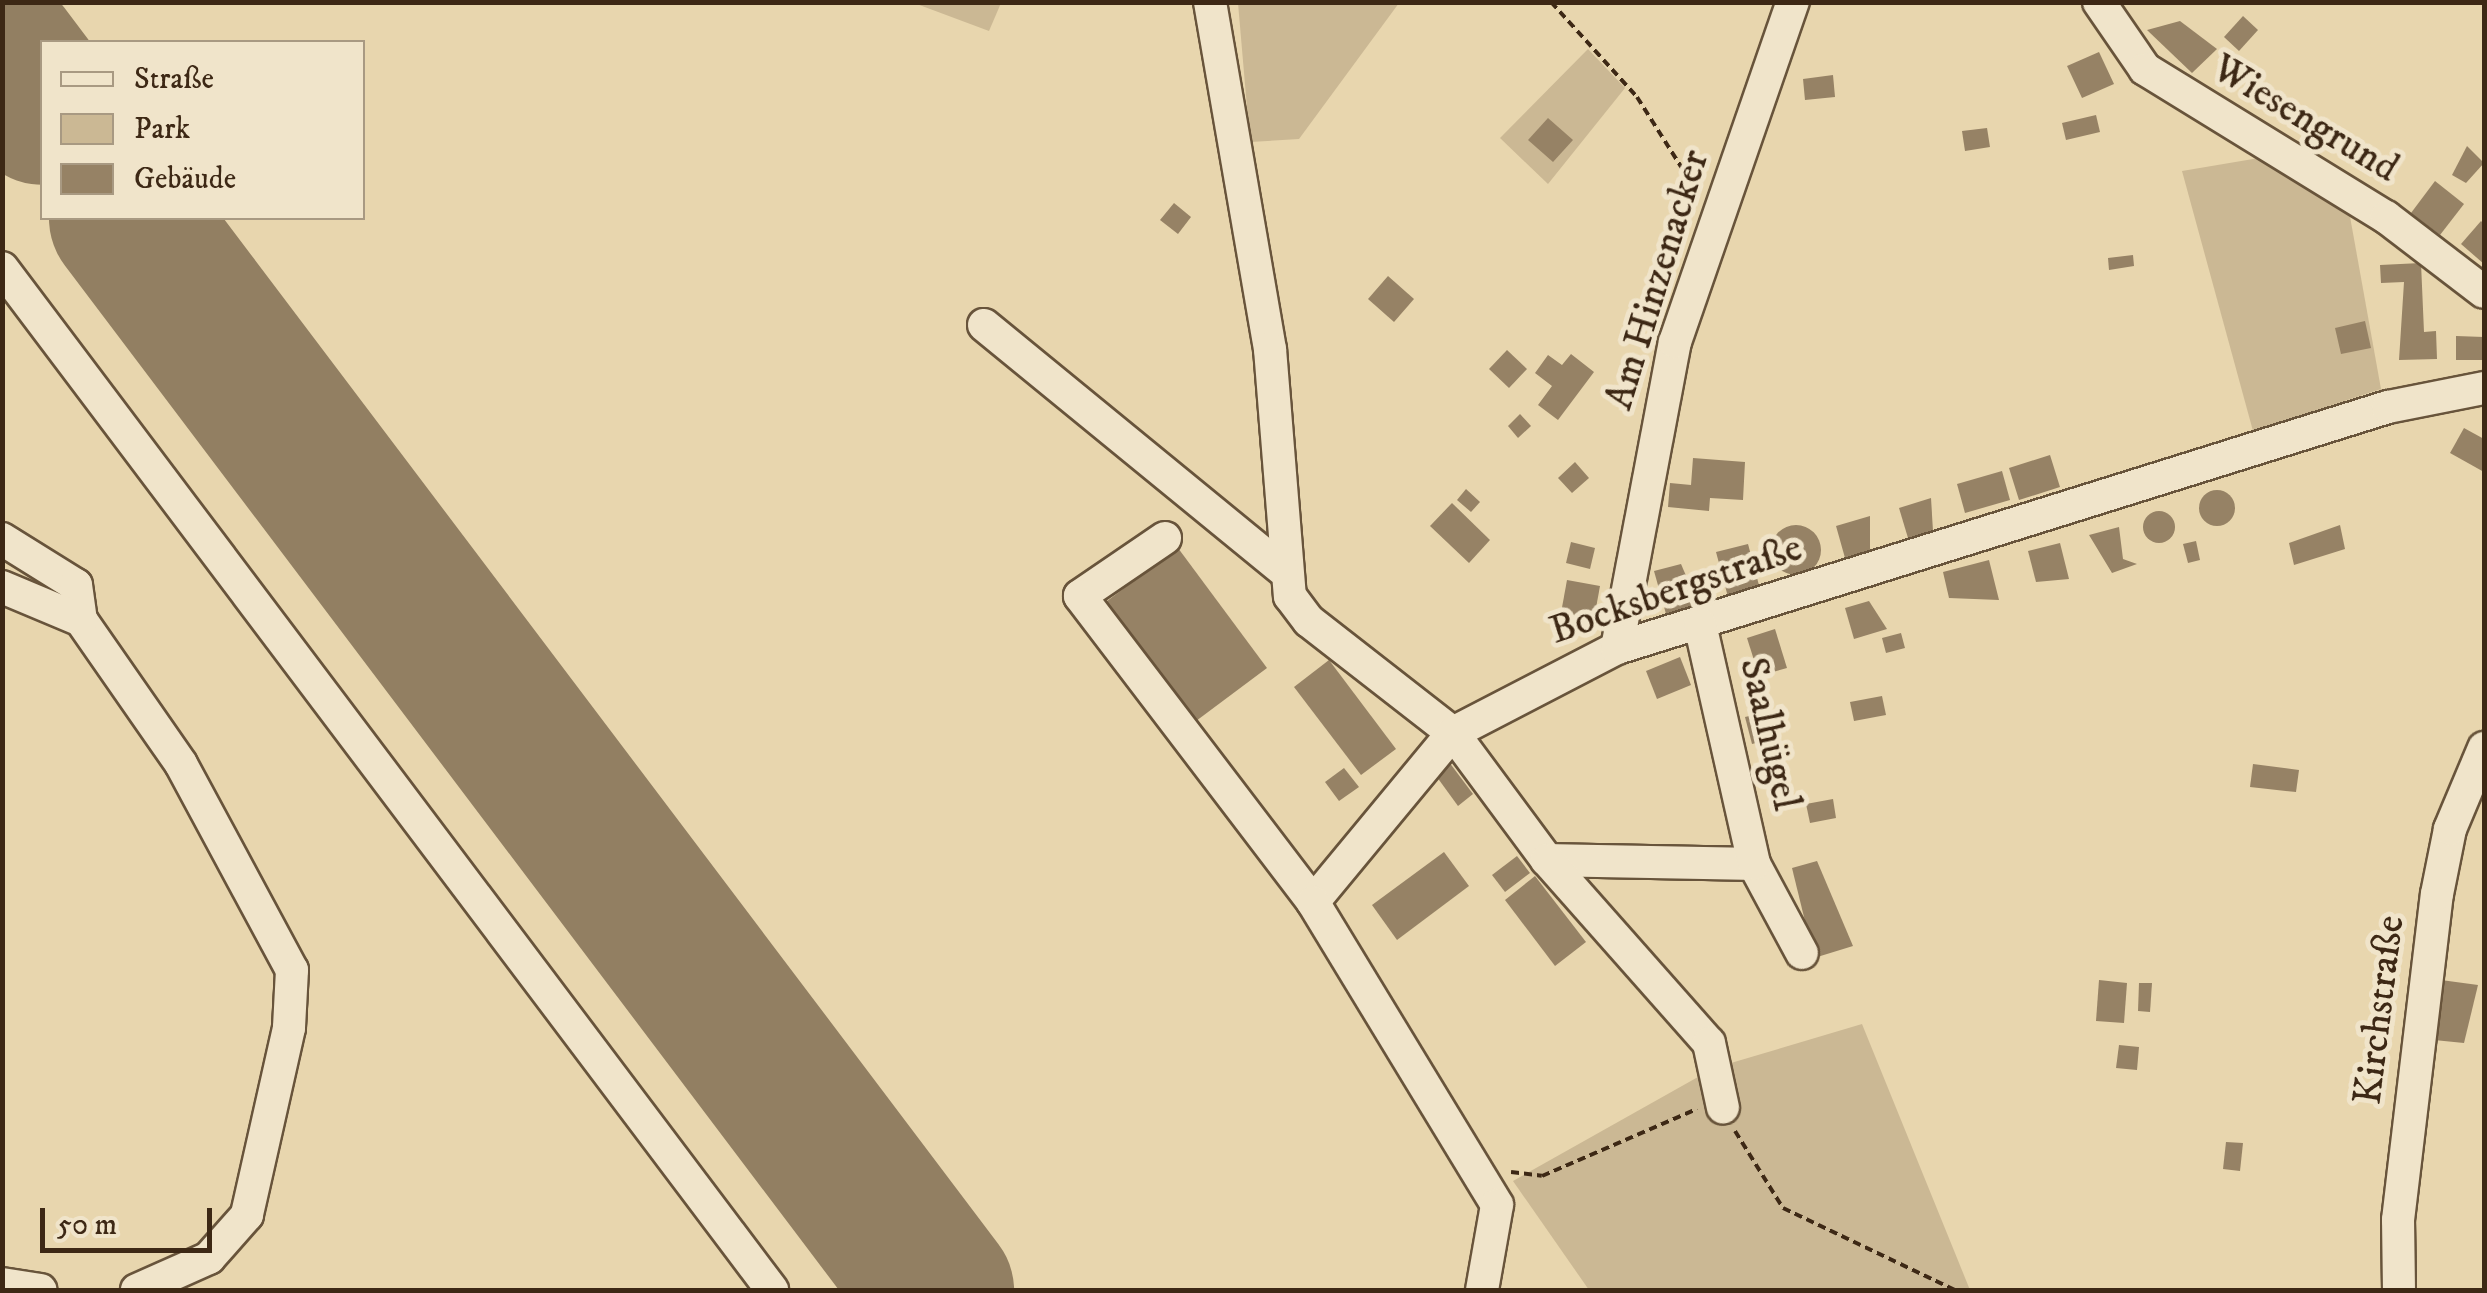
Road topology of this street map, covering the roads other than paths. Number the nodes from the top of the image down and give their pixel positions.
1 (1210, 2) edge
2 (1794, 2) edge
3 (2099, 2) edge
4 (2, 268) edge
5 (2484, 292) edge
6 (984, 325) dead end
7 (2484, 388) edge
8 (1164, 538) dead end
9 (2, 539) edge
10 (1282, 569) junction
11 (2, 586) edge
12 (80, 620) junction
13 (1700, 624) junction
14 (1618, 648) junction
15 (1453, 733) junction
16 (2484, 748) edge
17 (1547, 860) junction
18 (1754, 864) junction
19 (1313, 902) junction
20 (1802, 953) dead end
21 (1722, 1108) road end
22 (2, 1284) edge
23 (41, 1290) edge
24 (137, 1290) edge
25 (772, 1290) edge
26 (1482, 1290) edge
27 (2400, 1290) edge

1 - 10 street
2 - 14 street, Am Hinzenacker
3 - 5 street, Wiesengrund
4 - 25 street
6 - 10 street
7 - 13 street, Bocksbergstraße
8 - 19 street
9 - 12 street
10 - 15 street
11 - 12 street
12 - 24 street
13 - 14 street, Bocksbergstraße
13 - 18 street, Saalhügel
14 - 15 street, Bocksbergstraße
15 - 17 street
15 - 19 street
16 - 27 street, Kirchstraße
17 - 18 street
17 - 21 street
18 - 20 street, Saalhügel
19 - 26 street
22 - 23 street

